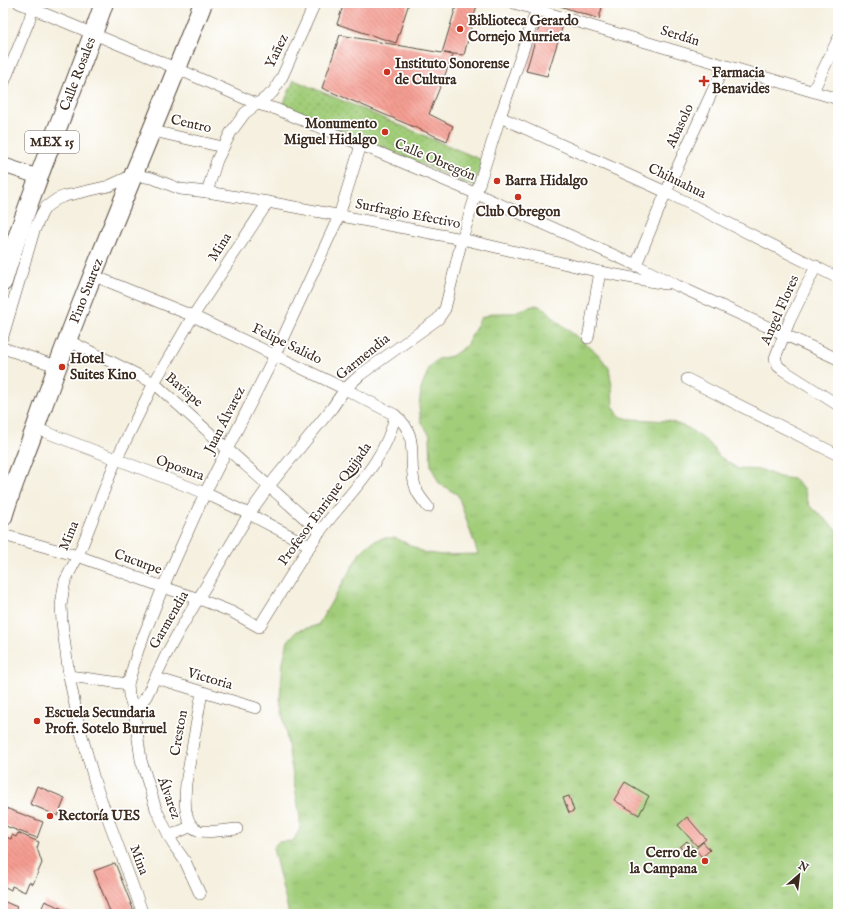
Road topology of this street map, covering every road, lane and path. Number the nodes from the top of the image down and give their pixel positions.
1 (18, 3) edge
2 (104, 3) edge
3 (203, 3) edge
4 (315, 3) edge
5 (514, 3) edge
6 (33, 6) edge
7 (538, 6) edge
8 (94, 34) junction
9 (838, 39) edge
10 (724, 66) junction
11 (178, 69) junction
12 (3, 83) edge
13 (813, 92) junction
14 (838, 99) edge
15 (257, 104) junction
16 (500, 117) junction
17 (152, 131) junction
18 (361, 145) junction
19 (223, 147) junction
20 (3, 166) edge
21 (133, 175) junction
22 (39, 177) junction
23 (207, 192) junction
24 (666, 192) junction
25 (477, 194) junction
26 (268, 202) junction
27 (339, 216) junction
28 (462, 240) junction
29 (636, 265) junction
30 (816, 266) junction
31 (600, 272) junction
32 (92, 275) junction
33 (838, 278) edge
34 (3, 282) edge
35 (678, 286) junction
36 (193, 316) junction
37 (784, 334) junction
38 (3, 336) edge
39 (588, 338) dead end
40 (67, 340) junction
41 (3, 348) edge
42 (275, 355) junction
43 (838, 359) edge
44 (56, 366) junction
45 (687, 379) dead end
46 (154, 383) junction
47 (345, 389) junction
48 (838, 405) edge
49 (395, 416) junction
50 (35, 428) junction
51 (227, 448) junction
52 (838, 455) edge
53 (116, 460) junction
54 (268, 486) junction
55 (7, 493) edge
56 (205, 493) junction
57 (428, 507) dead end
58 (249, 514) junction
59 (3, 517) edge
60 (320, 532) junction
61 (3, 535) edge
62 (310, 546) junction
63 (78, 556) junction
64 (163, 587) junction
65 (199, 599) junction
66 (260, 627) joint
67 (69, 676) junction
68 (156, 678) junction
69 (128, 684) junction
70 (202, 692) junction
71 (256, 708) dead end
72 (136, 709) junction
73 (192, 826) junction
74 (238, 829) dead end
75 (168, 836) junction
76 (200, 894) dead end
77 (143, 914) edge

1 - 6 street, Calle Obregón
2 - 8 main road, Calle Rosales / MEX 15
3 - 11 main road, Pino Suarez
4 - 15 street, Yañez
5 - 7 street, Serdán
6 - 8 street, Calle Obregón
6 - 12 street
7 - 10 street, Serdán
7 - 16 street, Garmendia
8 - 11 street, Calle Obregón
8 - 22 main road, Calle Rosales / MEX 15
9 - 13 street
10 - 13 street, Serdán
10 - 24 street, Abasolo
11 - 15 street, Calle Obregón
11 - 17 main road, Pino Suarez
13 - 14 street, Serdán
15 - 18 street, Calle Obregón
15 - 19 street, Yañez
16 - 24 street, Chihuahua
16 - 25 street, Garmendia
17 - 19 street, Centro
17 - 21 main road, Pino Suarez
18 - 25 street, Calle Obregón
18 - 27 street, Juan Álvarez
19 - 23 street, Yañez
20 - 22 street
21 - 23 street, Surfragio Efectivo
21 - 32 main road, Pino Suarez
21 - 38 street
22 - 34 main road, Calle Rosales / MEX 15
23 - 26 street, Surfragio Efectivo
24 - 29 street, Abasolo
24 - 30 street, Chihuahua
25 - 28 street, Garmendia
25 - 29 street, Calle Obregón
26 - 27 street, Surfragio Efectivo
26 - 36 street, Mina
27 - 28 street, Surfragio Efectivo
27 - 42 street, Juan Álvarez
28 - 31 street, Surfragio Efectivo
28 - 47 street, Garmendia
29 - 35 street, Calle Obregón
30 - 33 street, Chihuahua
30 - 37 street, Angel Flores
31 - 35 street, Surfragio Efectivo
31 - 39 street
32 - 36 street, Felipe Salido
32 - 40 main road, Pino Suarez
35 - 37 street
36 - 42 street, Felipe Salido
36 - 46 street, Mina
37 - 43 street
37 - 48 street, Angel Flores
40 - 44 main road, Pino Suarez
40 - 46 street, Bavispe
41 - 44 street
42 - 47 street, Felipe Salido
42 - 51 street, Juan Álvarez
44 - 50 main road, Pino Suarez
45 - 52 street
46 - 51 street, Bavispe
46 - 53 street, Mina
47 - 49 street, Felipe Salido
47 - 54 street, Garmendia
49 - 57 street, Felipe Salido
49 - 60 street, Profesor Enrique Quijada
50 - 53 street, Oposura
50 - 55 main road, Pino Suarez
51 - 54 street, Bavispe
51 - 56 street, Juan Álvarez
53 - 56 street, Oposura
53 - 63 street, Mina
54 - 58 street, Garmendia
54 - 60 street, Bavispe
55 - 59 main road, Pino Suarez
56 - 58 street, Oposura
56 - 64 street, Juan Álvarez
58 - 62 street, Oposura
58 - 65 street, Garmendia
60 - 62 street, Profesor Enrique Quijada
61 - 63 street, Cucurpe
62 - 66 street, Profesor Enrique Quijada
63 - 64 street, Cucurpe
63 - 67 street, Mina
64 - 65 street, Cucurpe
64 - 69 street, Juan Álvarez
65 - 66 street, Cucurpe
65 - 68 street, Garmendia
67 - 69 street
67 - 77 street, Mina
68 - 70 street, Victoria
68 - 72 street, Garmendia
69 - 72 street, Juan Álvarez
70 - 71 street, Victoria
70 - 73 street, Creston
72 - 75 street, Álvarez
73 - 74 street
73 - 75 street
75 - 76 street, Álvarez

